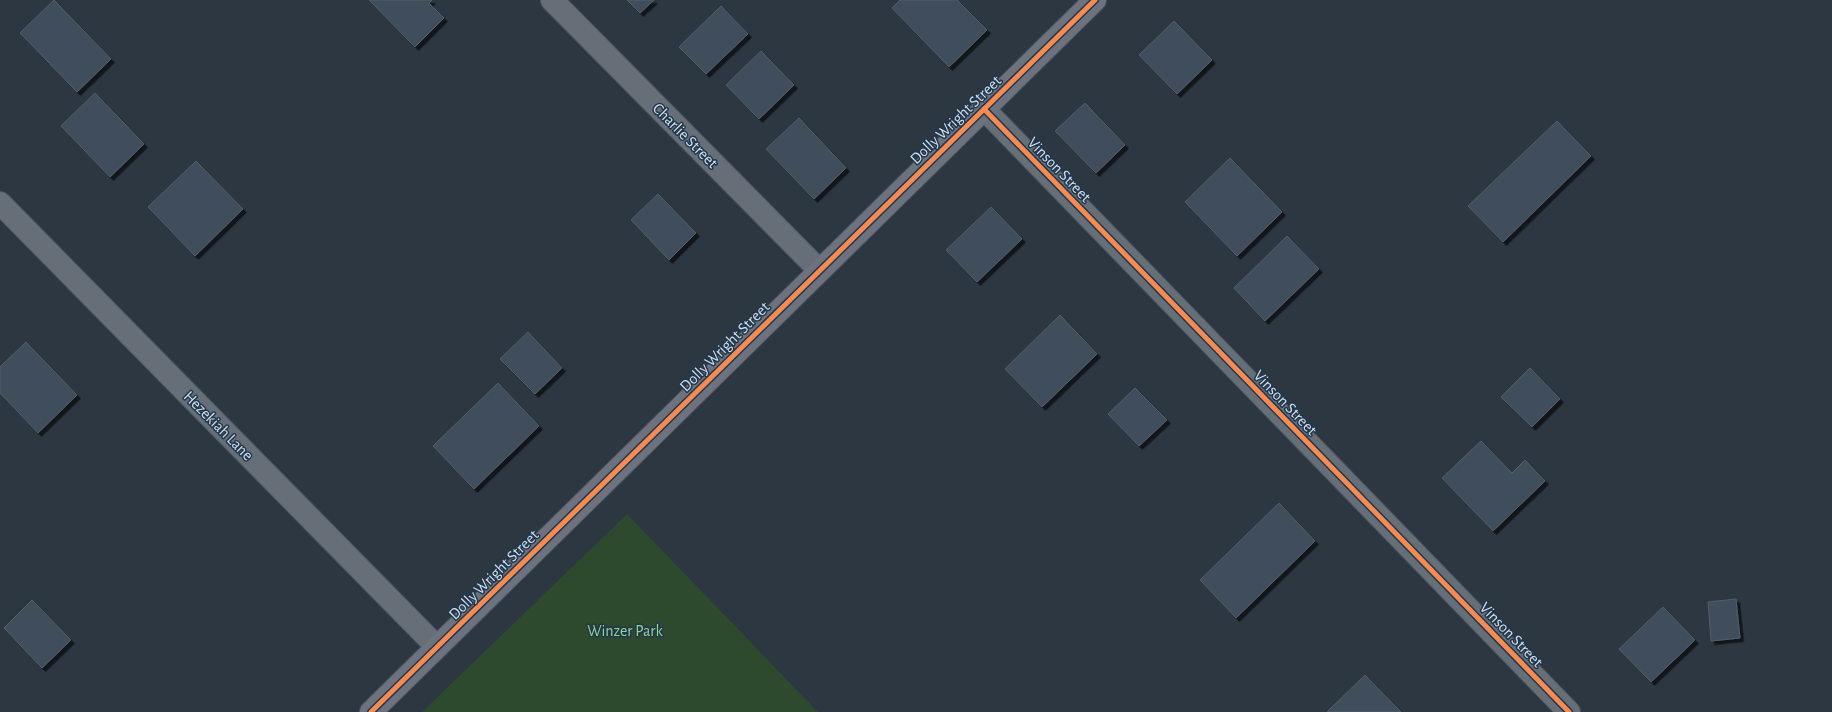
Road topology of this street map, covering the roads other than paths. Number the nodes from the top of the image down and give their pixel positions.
1 (552, 0) edge
2 (1095, 0) edge
3 (984, 109) junction
4 (0, 203) edge
5 (819, 270) junction
6 (437, 647) junction
7 (371, 712) edge
8 (1570, 712) edge

1 - 5 street, Charlie Street
2 - 3 street, Dolly Wright Street
3 - 5 street, Dolly Wright Street
3 - 8 street, Vinson Street
4 - 6 street, Hezekiah Lane
5 - 6 street, Dolly Wright Street
6 - 7 street, Dolly Wright Street

